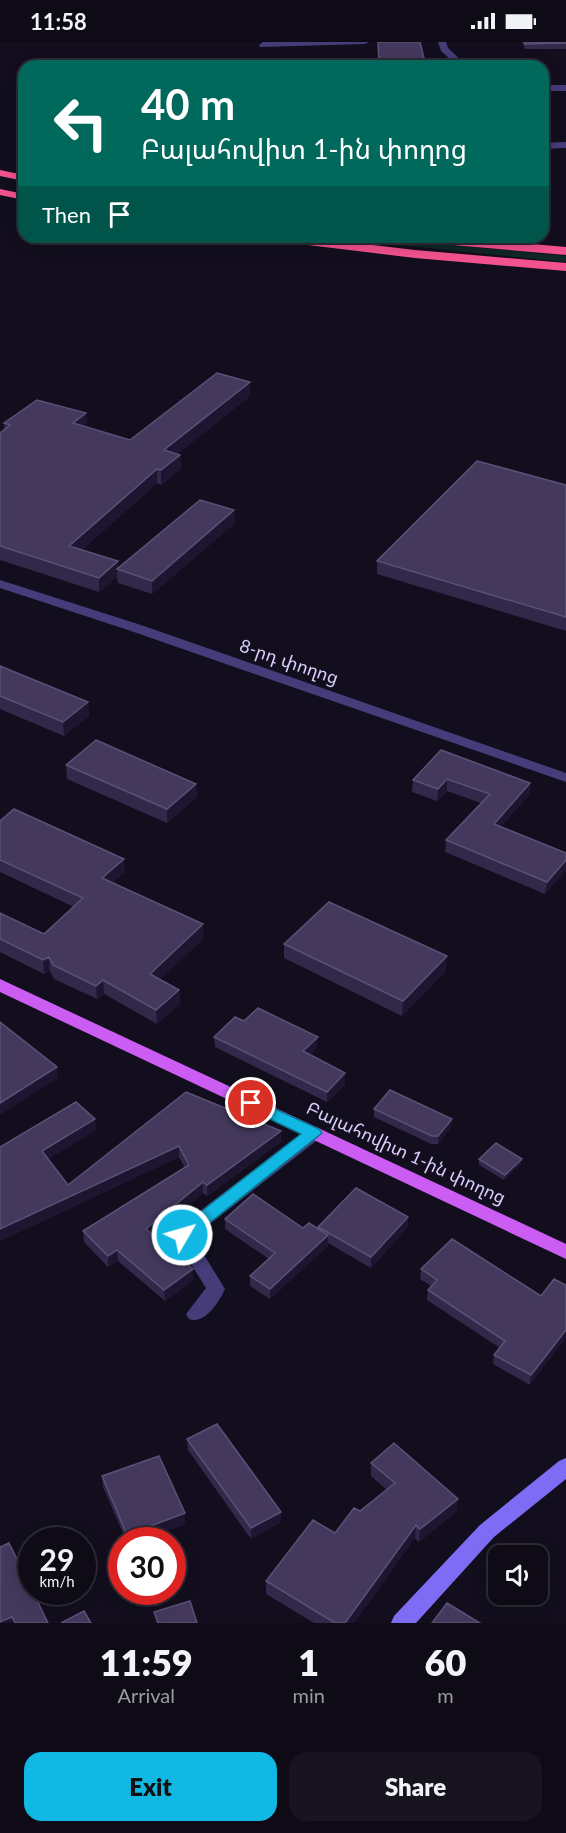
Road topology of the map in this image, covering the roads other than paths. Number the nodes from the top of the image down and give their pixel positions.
1 (365, 42) edge
2 (442, 42) edge
3 (263, 45) dead end
4 (457, 60) edge
5 (549, 88) edge
6 (566, 88) edge
7 (566, 145) edge
8 (549, 146) edge
9 (0, 173) edge
10 (18, 177) edge
11 (0, 192) edge
12 (18, 196) edge
13 (324, 243) edge
14 (471, 243) edge
15 (566, 252) edge
16 (566, 267) edge
17 (0, 584) edge
18 (566, 778) edge
19 (0, 985) edge
20 (314, 1133) junction
21 (566, 1252) edge
22 (196, 1314) dead end
23 (566, 1467) edge
24 (402, 1623) edge

1 - 3 street
2 - 4 street
5 - 6 street
7 - 8 street
9 - 10 highway
11 - 12 highway
13 - 16 highway
14 - 15 highway
17 - 18 street, 8-րդ փողոց
19 - 20 main road, Բալահովիտ 1-ին փողոց
20 - 21 main road, Բալահովիտ 1-ին փողոց
20 - 22 street
23 - 24 street

